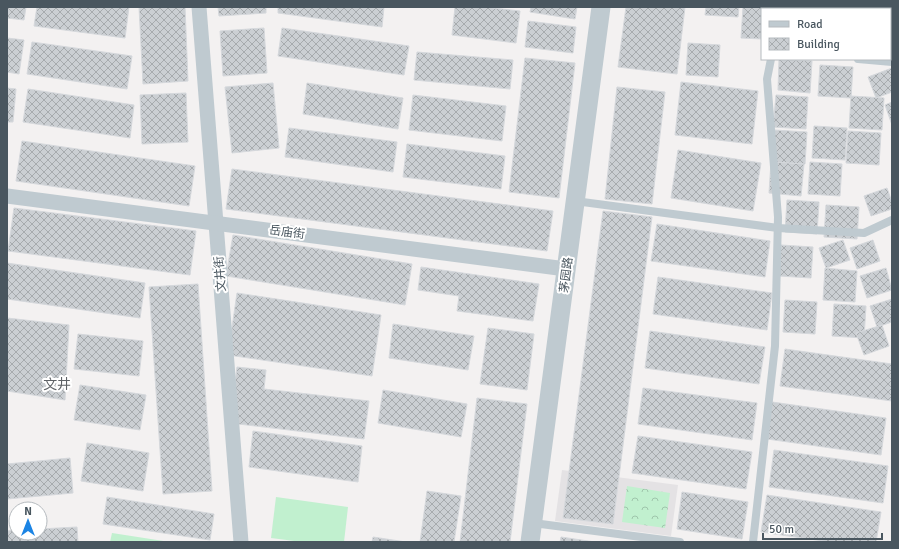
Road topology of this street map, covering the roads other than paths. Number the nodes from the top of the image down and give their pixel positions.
1 (199, 7) edge
2 (601, 7) edge
3 (771, 60) edge
4 (869, 60) edge
5 (892, 62) edge
6 (7, 196) edge
7 (575, 201) junction
8 (892, 220) edge
9 (216, 223) junction
10 (778, 228) junction
11 (566, 269) junction
12 (533, 523) junction
13 (645, 540) edge
14 (241, 542) edge
15 (530, 542) edge
16 (680, 542) edge
17 (753, 542) edge

1 - 9 street, 文井街
2 - 7 street, 茅园路
3 - 10 lane
4 - 5 lane
6 - 9 street, 岳庙街
7 - 10 lane
7 - 11 street, 茅园路
8 - 10 lane
9 - 11 street, 岳庙街
9 - 14 street, 文井街
10 - 17 lane
11 - 12 street, 茅园路
12 - 13 lane
12 - 15 street, 茅园路
13 - 16 lane

